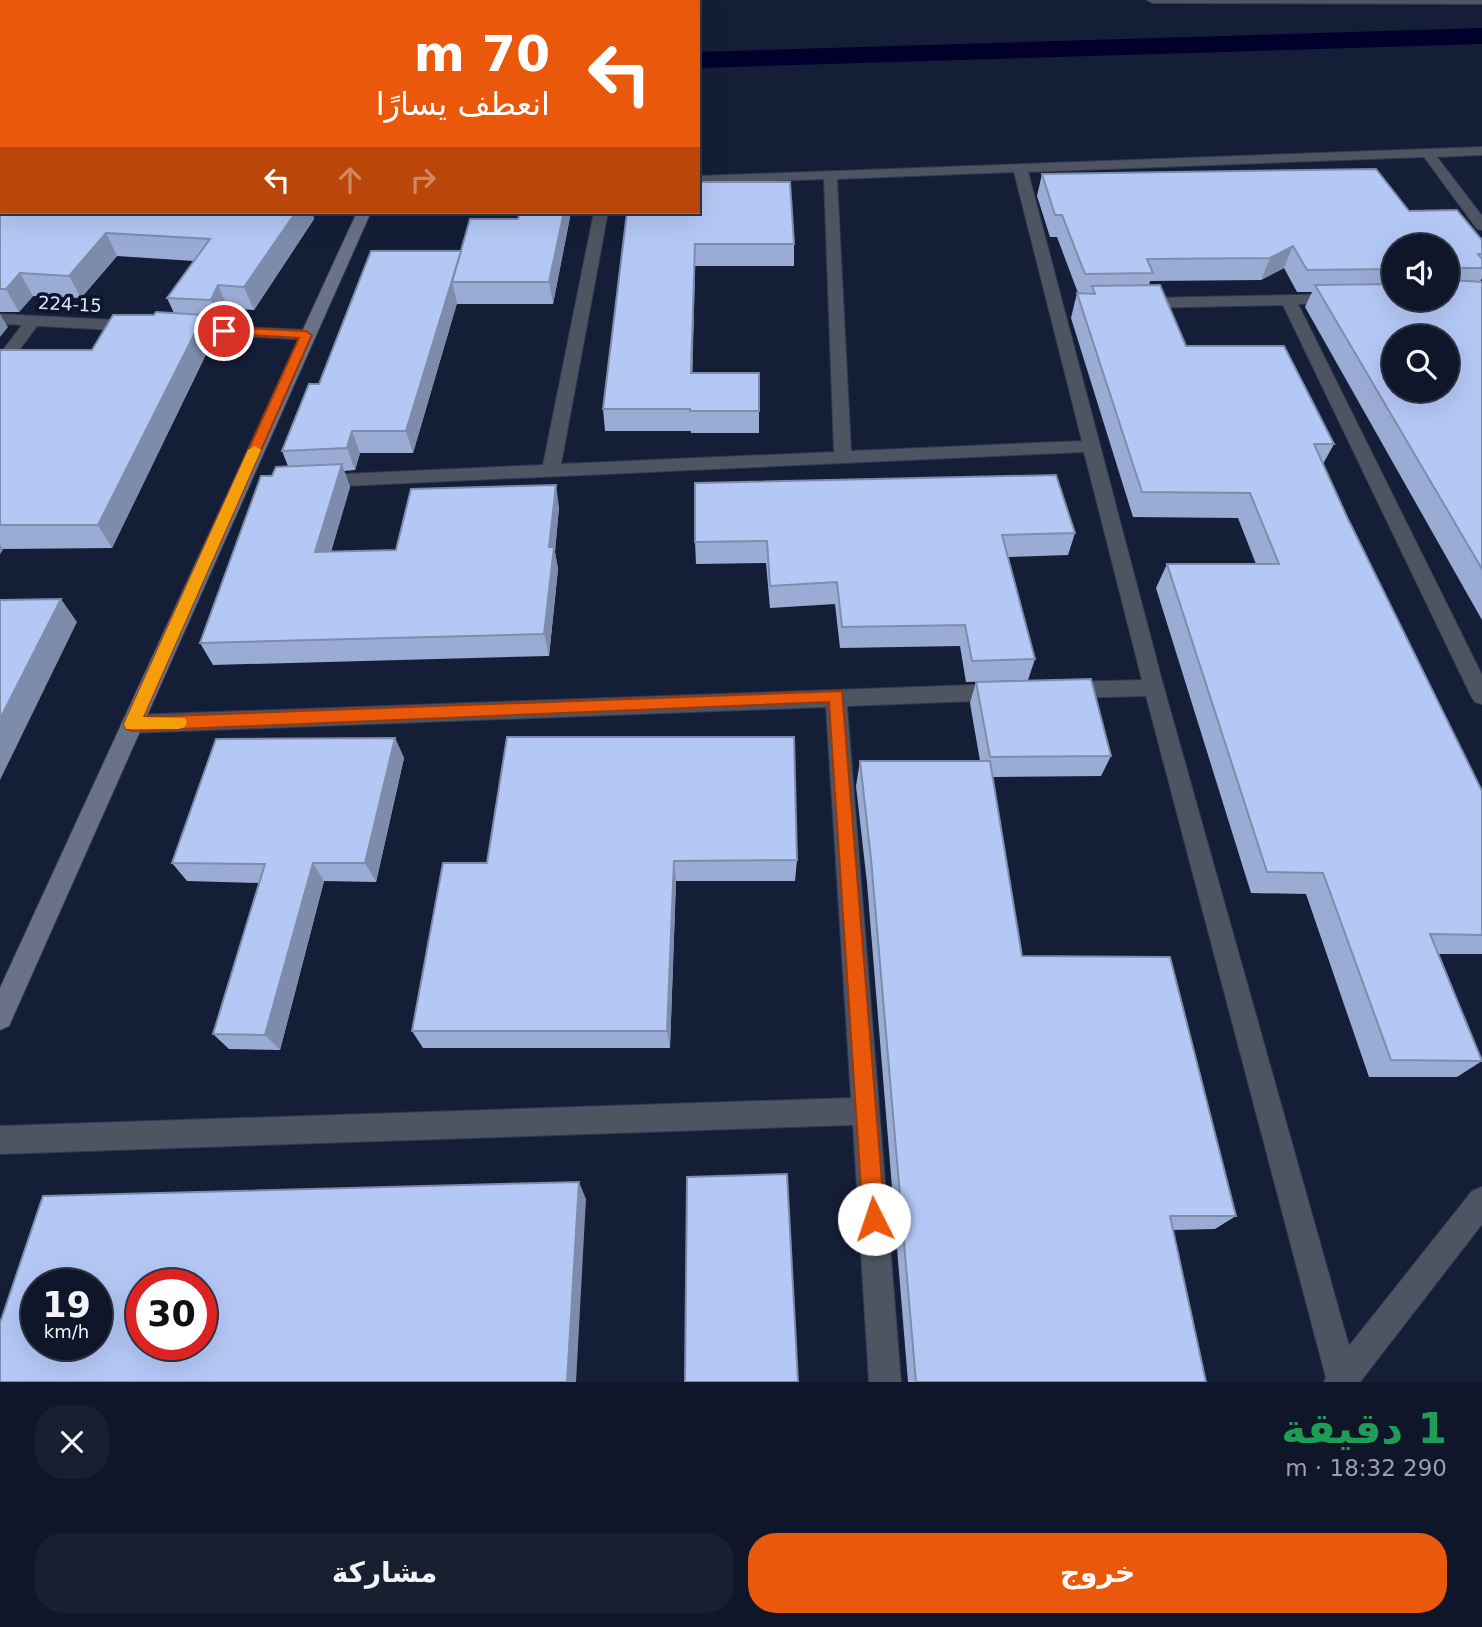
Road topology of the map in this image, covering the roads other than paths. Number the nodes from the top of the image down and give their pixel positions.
1 (1152, 0) edge
2 (1249, 1) edge
3 (1428, 1) edge
4 (1482, 1) edge
5 (1482, 151) edge
6 (1429, 153) junction
7 (1020, 168) junction
8 (830, 175) junction
9 (700, 180) edge
10 (363, 214) edge
11 (601, 214) edge
12 (1482, 226) edge
13 (1382, 298) edge
14 (1288, 300) junction
15 (1124, 303) edge
16 (0, 319) edge
17 (33, 321) junction
18 (306, 335) junction
19 (0, 365) edge
20 (1092, 446) junction
21 (843, 457) junction
22 (551, 471) junction
23 (307, 482) edge
24 (266, 483) edge
25 (239, 484) junction
26 (1154, 688) junction
27 (1016, 691) edge
28 (1044, 691) edge
29 (836, 696) junction
30 (1482, 696) edge
31 (132, 724) junction
32 (0, 1017) edge
33 (866, 1111) junction
34 (0, 1140) edge
35 (1482, 1201) edge
36 (1341, 1380) edge
37 (885, 1382) edge

1 - 2 street
2 - 3 street
3 - 4 street
5 - 6 street
6 - 7 street
6 - 12 street
7 - 8 street
7 - 20 street
8 - 9 street
8 - 21 street
10 - 18 street
11 - 22 street
13 - 14 street
14 - 15 street
14 - 30 street
16 - 17 street, 224-15
17 - 18 street, 224-15
17 - 19 street
18 - 25 street
20 - 21 street
20 - 26 street
21 - 22 street
22 - 23 street
24 - 25 street
25 - 31 street
26 - 28 street
26 - 36 street
27 - 29 street
29 - 31 street
29 - 33 street
31 - 32 street
33 - 34 street
33 - 37 street
35 - 36 street

